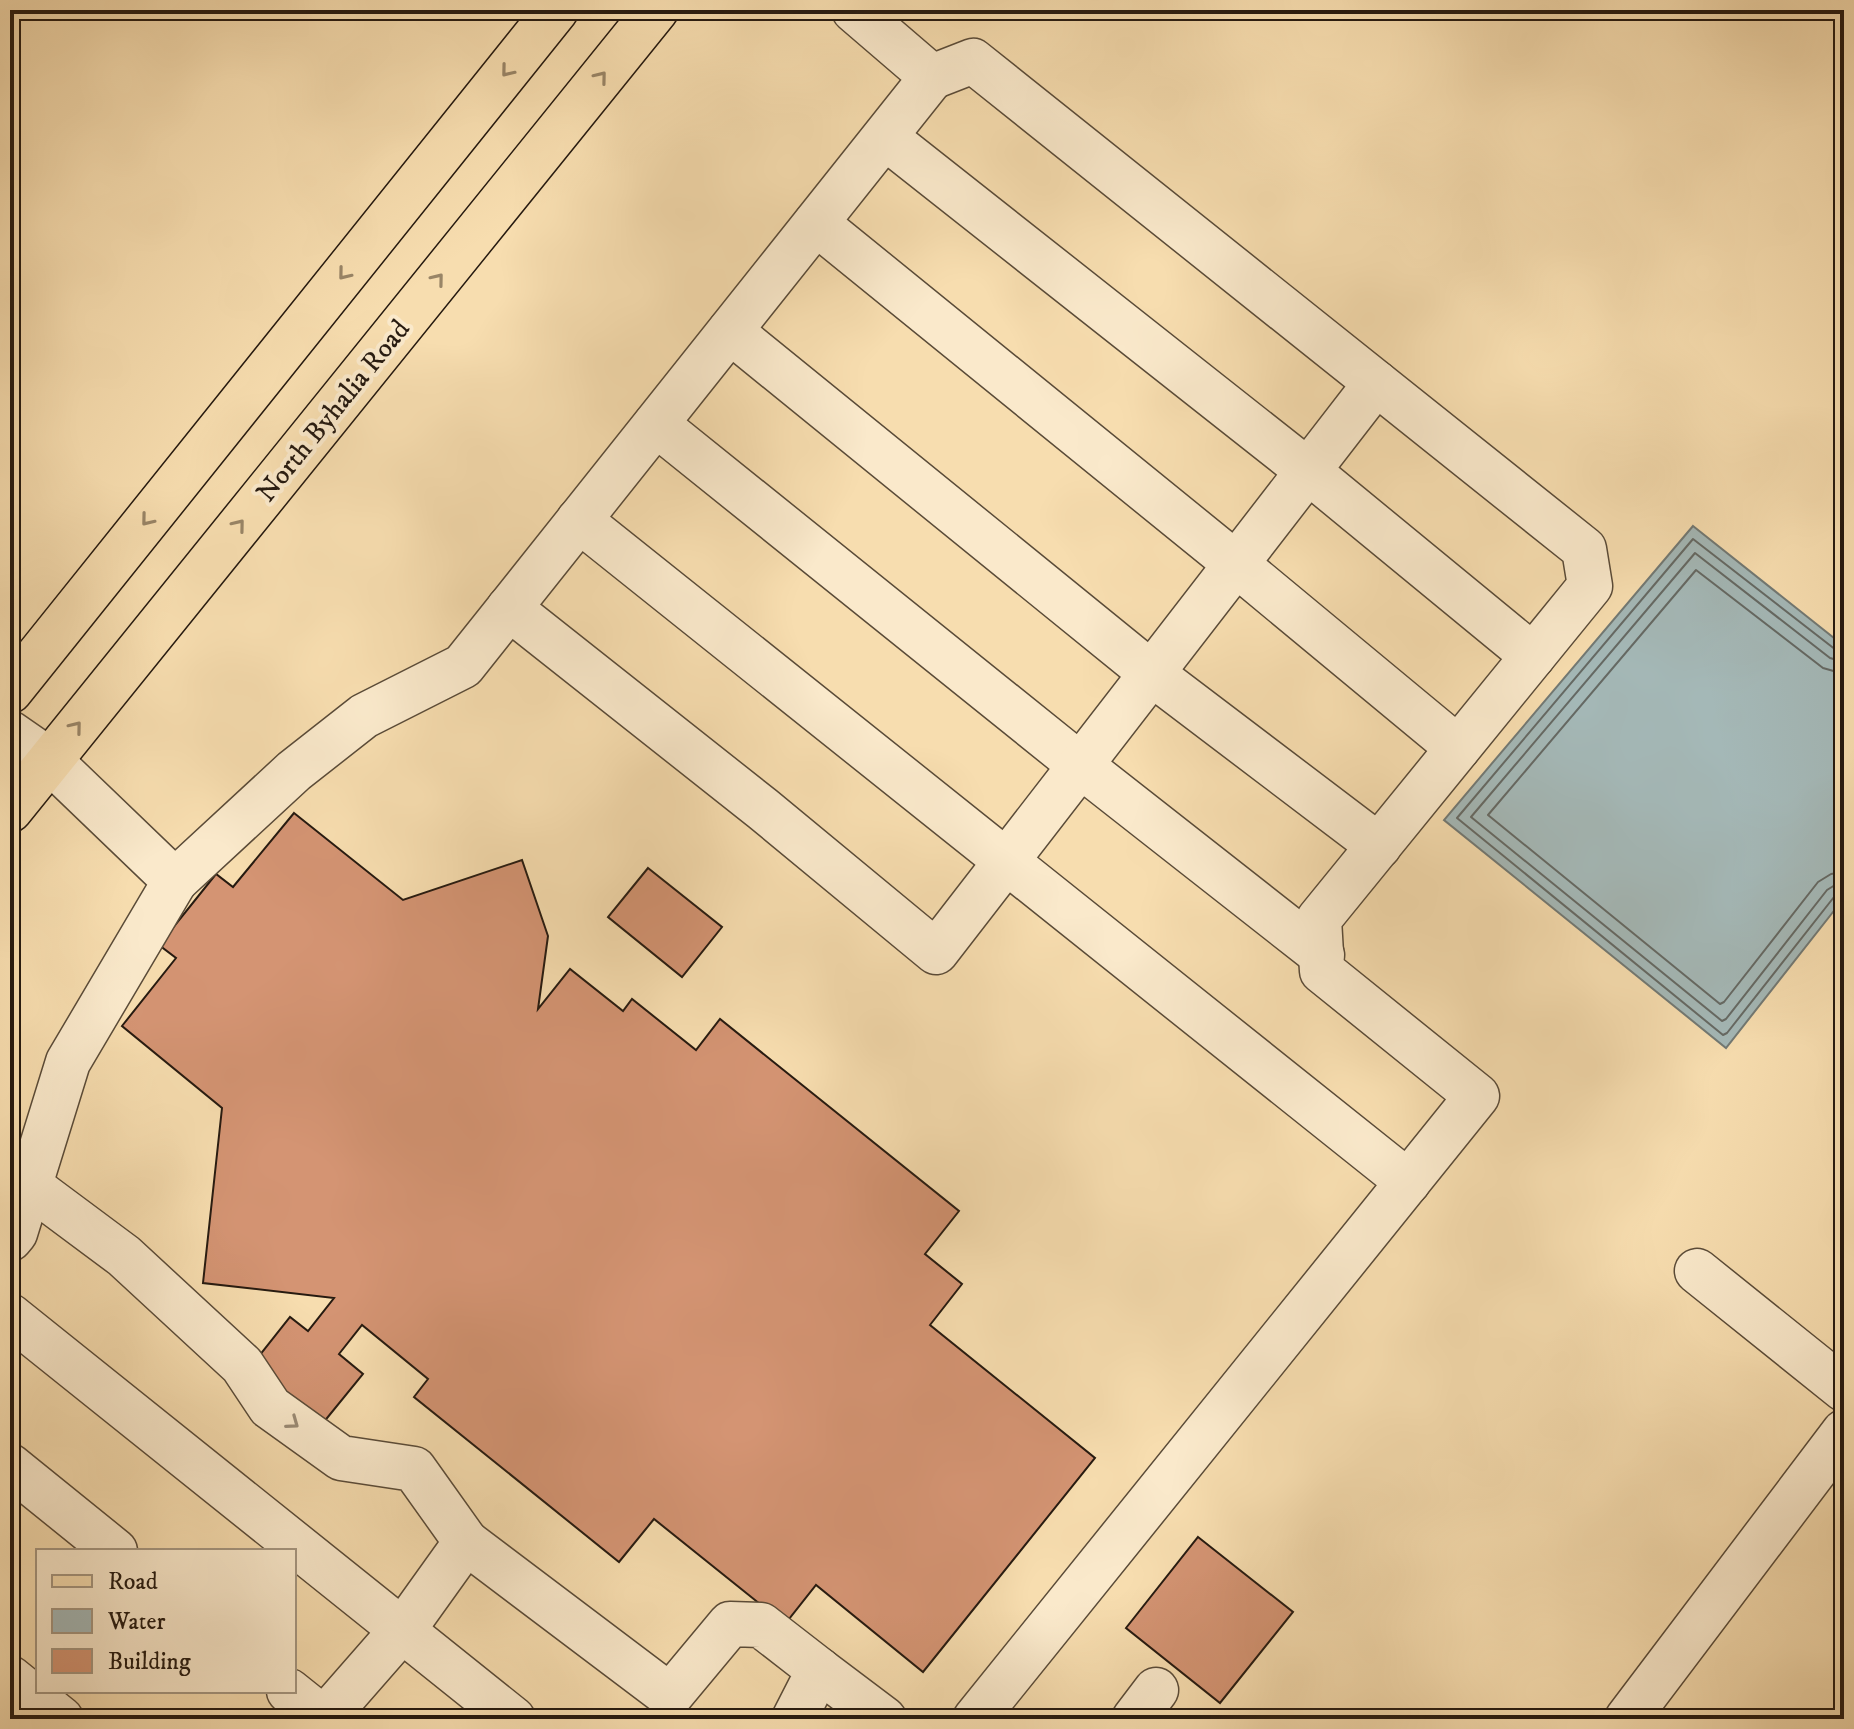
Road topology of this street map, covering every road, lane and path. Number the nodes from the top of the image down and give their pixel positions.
1 (556, 10) edge
2 (656, 10) edge
3 (854, 10) edge
4 (932, 77) junction
5 (885, 137) junction
6 (816, 223) junction
7 (730, 331) junction
8 (1376, 383) junction
9 (656, 424) junction
10 (1308, 471) junction
11 (579, 520) junction
12 (1236, 564) junction
13 (509, 608) junction
14 (1533, 656) junction
15 (1151, 673) junction
16 (10, 691) edge
17 (10, 733) edge
18 (1458, 748) junction
19 (49, 760) junction
20 (1080, 765) junction
21 (10, 810) edge
22 (1379, 846) junction
23 (1006, 861) junction
24 (175, 881) junction
25 (1322, 955) junction
26 (1408, 1182) junction
27 (30, 1186) junction
28 (10, 1239) edge
29 (1697, 1271) dead end
30 (10, 1316) edge
31 (1844, 1389) edge
32 (1844, 1432) edge
33 (10, 1466) edge
34 (466, 1542) junction
35 (113, 1549) edge
36 (402, 1630) junction
37 (819, 1670) junction
38 (10, 1678) edge
39 (292, 1693) edge
40 (661, 1707) edge
41 (61, 1719) edge
42 (324, 1719) edge
43 (513, 1719) edge
44 (794, 1719) edge
45 (884, 1719) edge
46 (975, 1719) edge
47 (1627, 1719) edge

1 -> 16 main road
19 -> 2 main road, North Byhalia Road
3 - 4 street
4 - 5 street
4 - 8 street
5 - 6 street
5 - 10 street
6 - 7 street
6 - 12 street
7 - 9 street
7 - 15 street
8 - 10 street
8 - 14 street
9 - 11 street
9 - 20 street
10 - 12 street
10 - 14 street
11 - 13 street
11 - 23 street
12 - 15 street
12 - 18 street
13 - 23 street
13 - 24 street
14 - 18 street
15 - 20 street
15 - 22 street
17 - 19 street
18 - 22 street
19 - 21 main road, North Byhalia Road
19 - 24 street
20 - 23 street
20 - 25 street
22 - 25 street
23 - 26 street
24 - 27 street
25 - 26 street
26 - 46 street
27 - 28 street
27 -> 34 street
29 - 31 street
30 - 36 street
32 - 47 street
33 - 35 street
34 - 36 street
34 - 40 street
36 - 42 street
36 - 43 street
37 - 40 street
37 - 44 street
37 - 45 street
38 - 41 street
39 - 42 street

